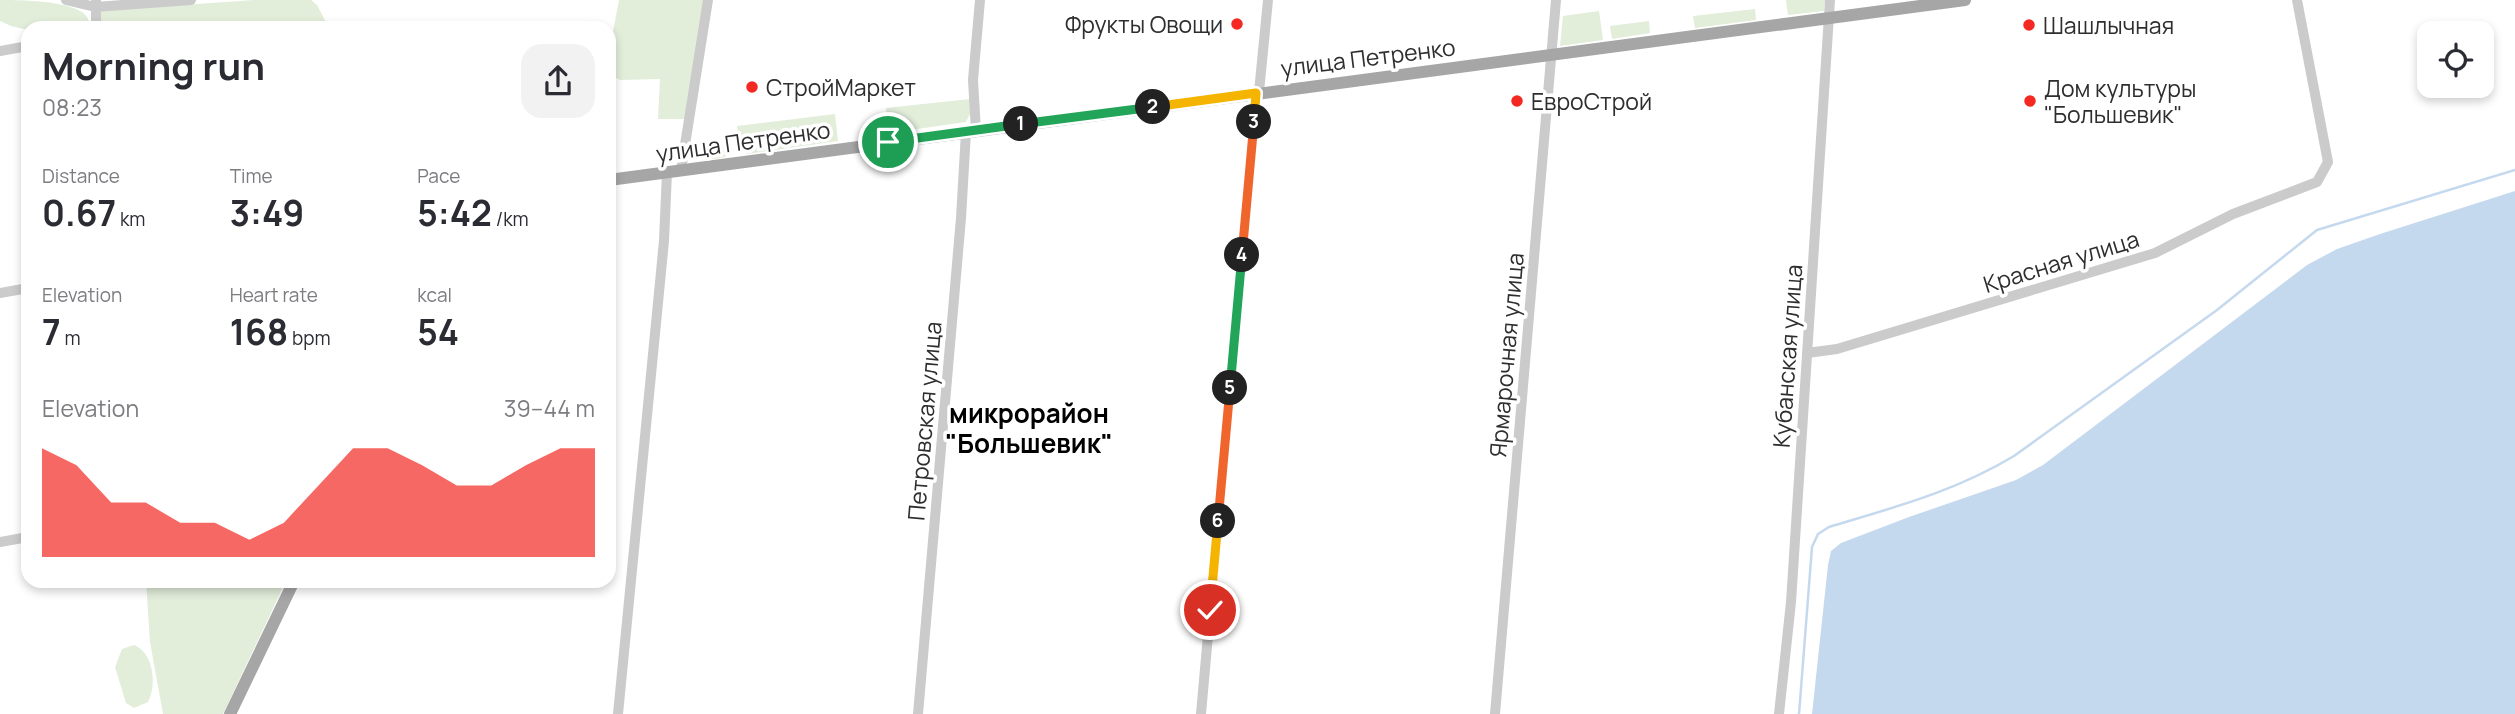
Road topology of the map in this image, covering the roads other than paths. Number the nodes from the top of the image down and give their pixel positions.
1 (66, 0) edge
2 (191, 0) edge
3 (708, 0) edge
4 (979, 0) edge
5 (1268, 0) edge
6 (1556, 0) edge
7 (1830, 0) edge
8 (1965, 0) edge
9 (2297, 0) edge
10 (95, 4) edge
11 (1829, 18) junction
12 (21, 47) edge
13 (0, 51) edge
14 (1551, 55) junction
15 (1258, 93) junction
16 (971, 131) junction
17 (681, 170) junction
18 (667, 172) junction
19 (616, 179) edge
20 (21, 289) edge
21 (0, 293) edge
22 (1807, 354) junction
23 (21, 538) edge
24 (0, 542) edge
25 (291, 588) edge
26 (230, 714) edge
27 (618, 714) edge
28 (918, 714) edge
29 (1201, 714) edge
30 (1495, 714) edge
31 (1779, 714) edge

1 - 10 street
2 - 10 street
3 - 17 street
4 - 16 street, Петровская улица
5 - 15 street
6 - 14 street, Ярмарочная улица
7 - 11 street, Кубанская улица
8 - 11 main road, улица Петренко
9 - 22 street, Красная улица
11 - 14 main road, улица Петренко
11 - 22 street, Кубанская улица
12 - 13 street
14 - 15 main road, улица Петренко
14 - 30 street, Ярмарочная улица
15 - 16 main road, улица Петренко
15 - 29 street
16 - 17 main road, улица Петренко
16 - 28 street, Петровская улица
17 - 18 main road, улица Петренко
18 - 19 main road, улица Петренко
18 - 27 street
20 - 21 street
22 - 31 street, Кубанская улица
23 - 24 street
25 - 26 main road

